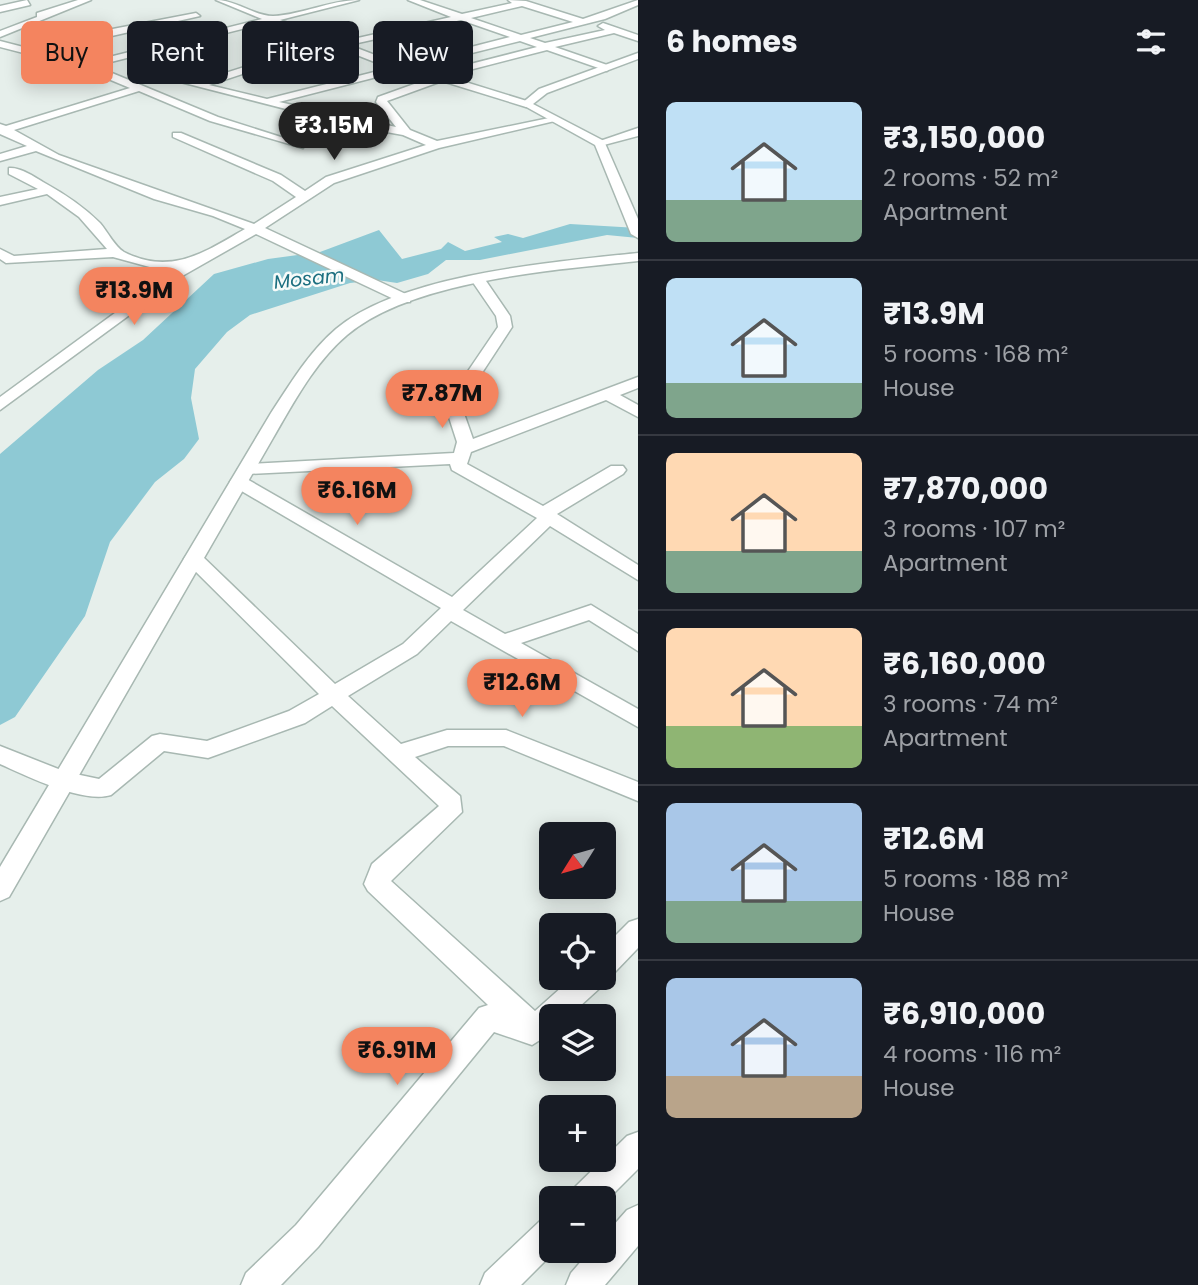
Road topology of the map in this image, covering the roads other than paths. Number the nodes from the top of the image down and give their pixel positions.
1 (19, 0) edge
2 (87, 0) edge
3 (220, 0) edge
4 (355, 0) edge
5 (412, 0) edge
6 (512, 0) edge
7 (638, 2) edge
8 (523, 4) junction
9 (461, 5) dead end
10 (0, 9) edge
11 (440, 10) junction
12 (196, 16) dead end
13 (463, 17) junction
14 (270, 20) junction
15 (585, 21) junction
16 (615, 30) junction
17 (359, 31) edge
18 (113, 32) edge
19 (0, 34) edge
20 (520, 37) junction
21 (638, 38) edge
22 (359, 41) edge
23 (0, 44) edge
24 (547, 47) junction
25 (21, 48) edge
26 (473, 49) edge
27 (638, 56) edge
28 (113, 59) edge
29 (242, 59) edge
30 (237, 60) dead end
31 (473, 68) edge
32 (607, 68) junction
33 (242, 71) edge
34 (373, 74) edge
35 (113, 77) edge
36 (149, 84) edge
37 (192, 84) edge
38 (421, 84) edge
39 (462, 84) edge
40 (197, 85) junction
41 (141, 88) junction
42 (266, 102) junction
43 (526, 104) junction
44 (554, 120) junction
45 (2, 129) edge
46 (638, 131) edge
47 (406, 132) junction
48 (177, 135) dead end
49 (614, 140) junction
50 (600, 143) junction
51 (32, 144) junction
52 (436, 145) junction
53 (299, 146) dead end
54 (0, 148) edge
55 (638, 150) edge
56 (55, 157) junction
57 (0, 158) edge
58 (6, 173) edge
59 (51, 190) junction
60 (305, 197) junction
61 (0, 201) edge
62 (255, 229) junction
63 (638, 234) edge
64 (0, 253) edge
65 (116, 253) junction
66 (638, 257) edge
67 (191, 264) junction
68 (479, 281) junction
69 (405, 299) junction
70 (638, 382) edge
71 (607, 394) junction
72 (0, 405) edge
73 (638, 412) edge
74 (460, 453) junction
75 (617, 470) dead end
76 (243, 476) junction
77 (545, 515) junction
78 (194, 559) junction
79 (638, 574) edge
80 (451, 609) junction
81 (502, 642) junction
82 (638, 645) edge
83 (332, 695) junction
84 (638, 719) edge
85 (397, 754) junction
86 (0, 755) edge
87 (62, 780) junction
88 (638, 792) edge
89 (0, 890) edge
90 (638, 930) edge
91 (616, 953) edge
92 (578, 990) edge
93 (535, 1030) junction
94 (638, 1147) edge
95 (598, 1186) edge
96 (638, 1221) edge
97 (539, 1244) edge
98 (500, 1284) edge
99 (258, 1285) edge
100 (583, 1285) edge

1 - 10 street
2 - 19 street
3 - 14 street
4 - 14 street
5 - 11 street
6 - 8 street
7 - 15 street
8 - 13 street
8 - 15 street
9 - 11 street
11 - 13 street
11 - 17 street
12 - 18 street
13 - 20 street
13 - 22 street
14 - 28 street
15 - 16 street
15 - 20 street
16 - 21 street
16 - 24 street
20 - 24 street
20 - 26 street
23 - 25 street
24 - 31 street
24 - 32 street
27 - 32 street
29 - 30 street
32 - 43 street
33 - 40 street
34 - 42 street
35 - 41 street
36 - 41 street
37 - 40 street
38 - 47 street
39 - 43 street
40 - 42 street
41 - 45 street
41 - 53 street
42 - 47 street
43 - 44 street
44 - 50 street
44 - 52 street
45 - 51 street
46 - 49 street
47 - 52 street
48 - 60 street
49 - 50 street
49 - 55 street
50 - 63 street
51 - 54 street
51 - 56 street
51 - 57 street
52 - 60 street
56 - 58 street
56 - 62 street
58 - 59 street
59 - 61 street
59 - 65 street
60 - 62 street
62 - 67 street
62 - 69 street
64 - 65 street
65 - 67 street
66 - 68 street
67 - 72 street
68 - 69 street
68 - 74 street
69 - 76 street
70 - 71 street
71 - 73 street
71 - 74 street
74 - 76 street
74 - 77 street
75 - 77 street
76 - 78 street
76 - 80 street
77 - 79 street
77 - 80 street
78 - 83 street
78 - 87 street
80 - 81 street
80 - 83 street
81 - 82 street
81 - 84 street
83 - 85 street
83 - 87 street
85 - 88 street
85 - 93 street
86 - 87 street
87 - 89 street
90 - 91 street
92 - 93 street
93 - 99 street
94 - 95 street
96 - 100 street
97 - 98 street

